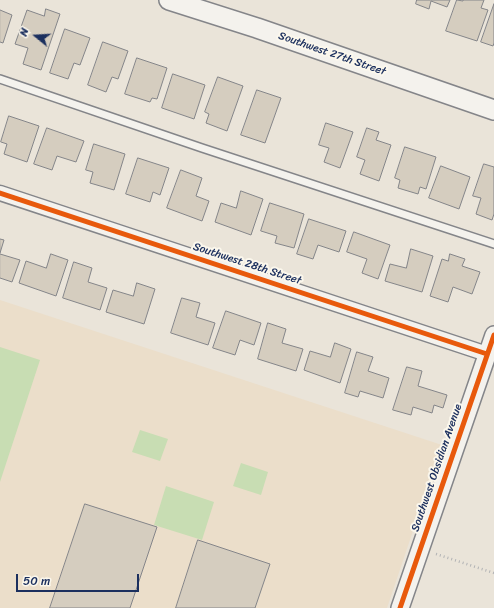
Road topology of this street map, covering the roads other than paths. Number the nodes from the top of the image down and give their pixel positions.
1 (169, 0) edge
2 (0, 79) edge
3 (494, 110) edge
4 (0, 192) edge
5 (494, 244) edge
6 (494, 335) edge
7 (487, 354) junction
8 (400, 608) edge

1 - 3 main road, Southwest 27th Street
2 - 5 lane
4 - 7 street, Southwest 28th Street
6 - 7 street, Southwest Obsidian Avenue
7 - 8 street, Southwest Obsidian Avenue

